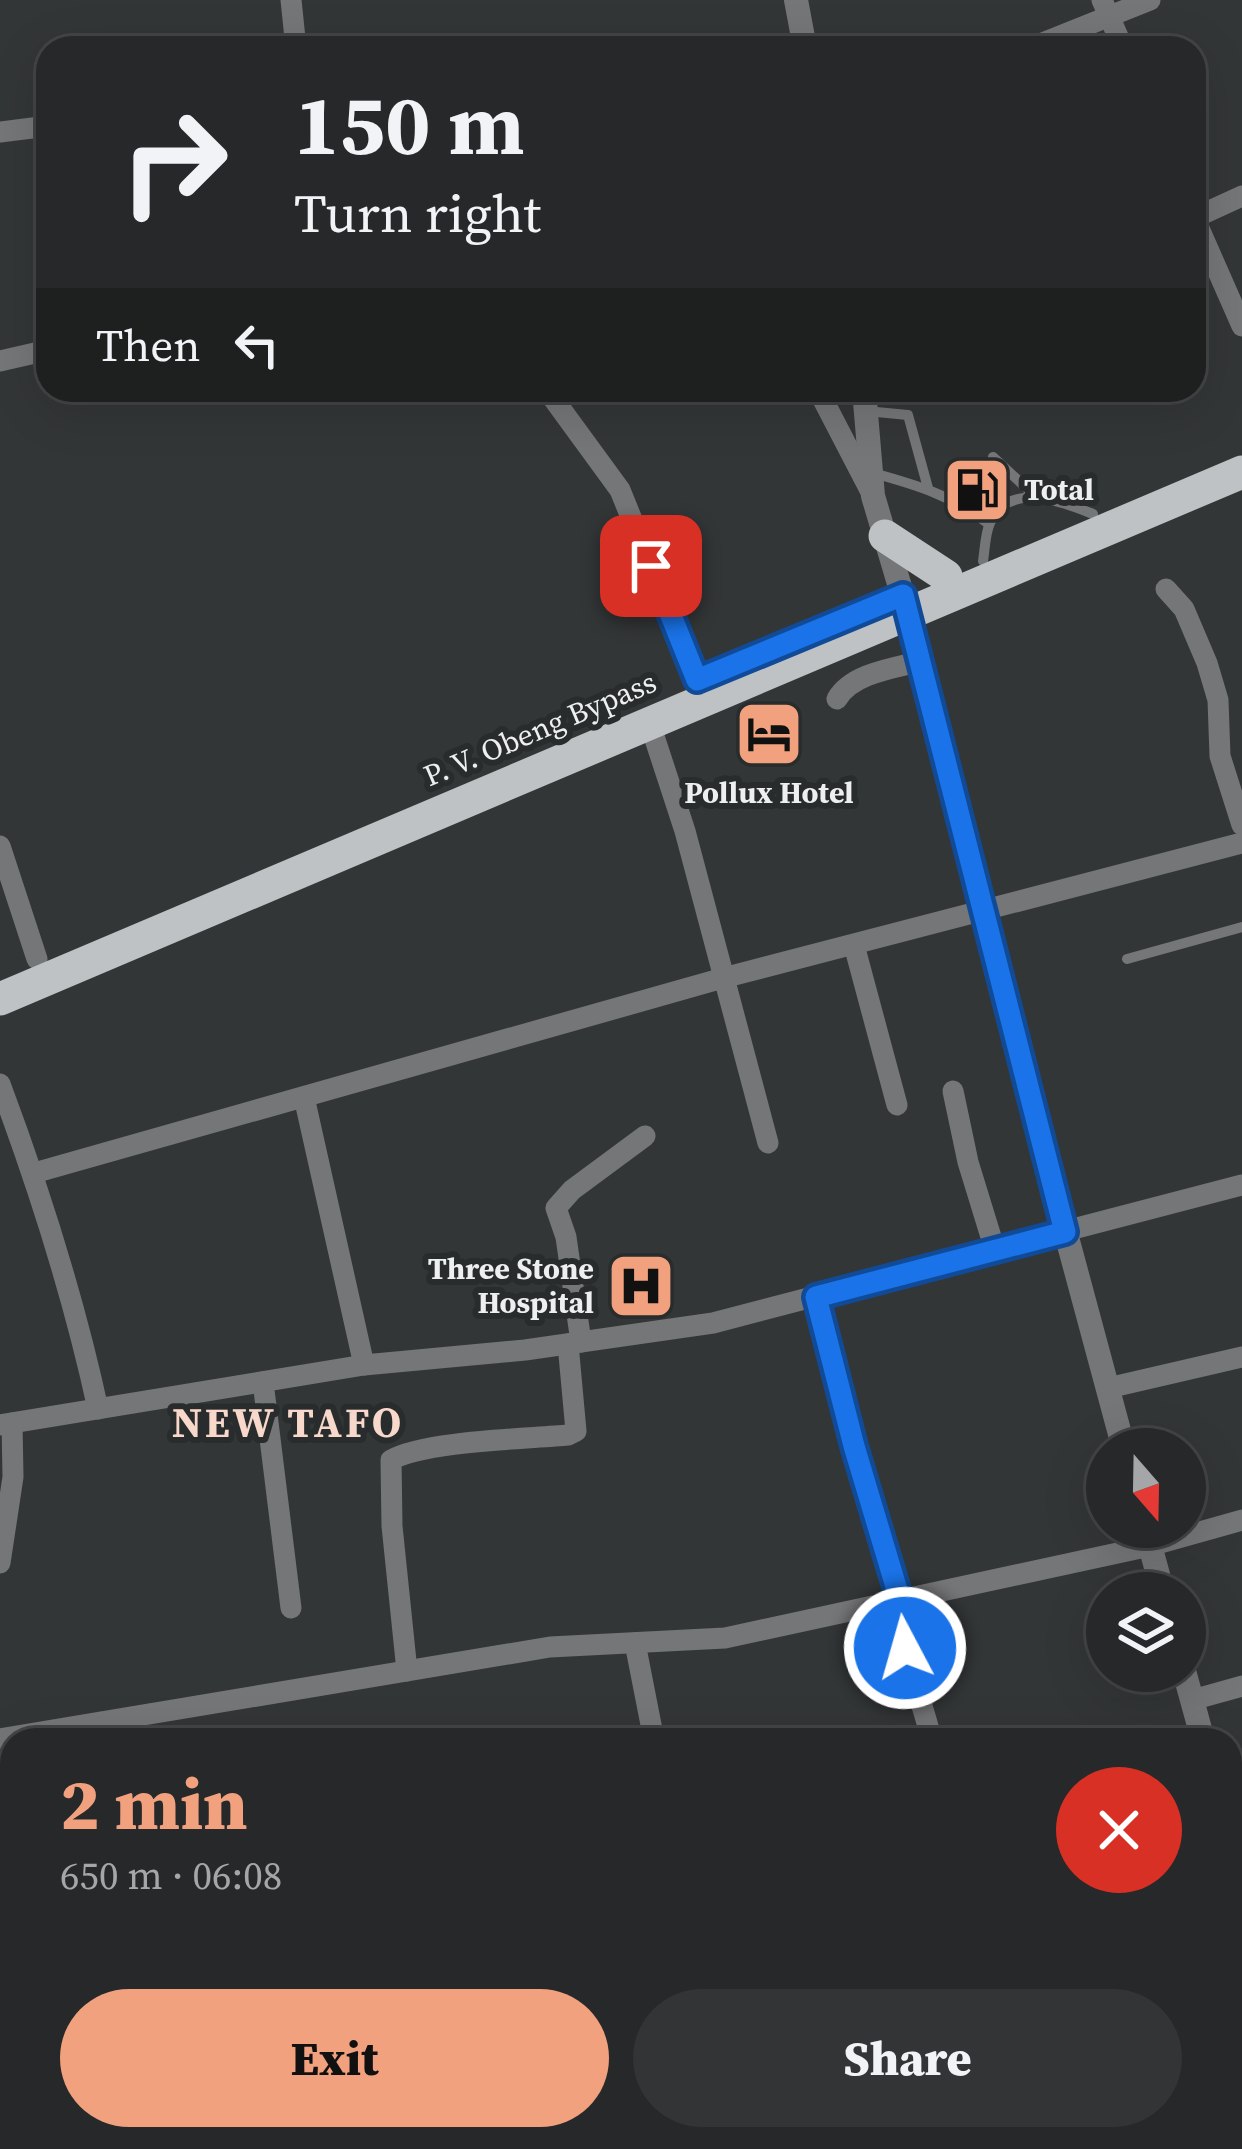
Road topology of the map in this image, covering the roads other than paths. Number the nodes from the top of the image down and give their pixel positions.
1 (291, 0) edge
2 (796, 0) edge
3 (1150, 0) edge
4 (1106, 9) edge
5 (295, 36) edge
6 (803, 36) edge
7 (1053, 36) edge
8 (36, 127) edge
9 (0, 131) edge
10 (1242, 196) edge
11 (1206, 222) edge
12 (1206, 250) edge
13 (1242, 326) edge
14 (36, 353) edge
15 (0, 361) edge
16 (556, 402) edge
17 (825, 402) edge
18 (865, 402) edge
19 (871, 402) edge
20 (1242, 451) edge
21 (993, 457) dead end
22 (1242, 472) edge
23 (872, 484) junction
24 (928, 488) junction
25 (1036, 497) junction
26 (1093, 514) junction
27 (989, 524) junction
28 (885, 536) junction
29 (983, 561) junction
30 (946, 576) junction
31 (1166, 589) dead end
32 (906, 605) junction
33 (922, 661) junction
34 (697, 680) junction
35 (838, 698) dead end
36 (649, 721) junction
37 (1242, 825) edge
38 (1242, 844) edge
39 (0, 847) edge
40 (984, 911) junction
41 (1242, 927) edge
42 (854, 945) junction
43 (38, 958) junction
44 (1126, 959) dead end
45 (0, 975) edge
46 (723, 978) junction
47 (0, 998) edge
48 (0, 1084) edge
49 (953, 1091) dead end
50 (304, 1097) junction
51 (897, 1106) dead end
52 (645, 1136) dead end
53 (768, 1142) dead end
54 (34, 1173) junction
55 (1242, 1185) edge
56 (1065, 1232) junction
57 (994, 1250) junction
58 (816, 1297) junction
59 (575, 1343) junction
60 (1242, 1357) edge
61 (364, 1365) junction
62 (263, 1382) junction
63 (1108, 1388) junction
64 (98, 1409) junction
65 (6, 1424) edge
66 (1118, 1428) edge
67 (1242, 1520) edge
68 (1206, 1527) edge
69 (1105, 1548) edge
70 (0, 1563) edge
71 (896, 1602) junction
72 (291, 1608) dead end
73 (635, 1642) junction
74 (407, 1671) junction
75 (1242, 1686) edge
76 (1190, 1692) edge
77 (1192, 1700) junction
78 (66, 1728) edge
79 (649, 1728) edge
80 (929, 1728) edge
81 (1200, 1728) edge

1 - 5 street
2 - 6 street
3 - 4 street
4 - 7 street
8 - 9 street
10 - 11 street
12 - 13 street
14 - 15 street
16 - 34 street
17 - 23 street
18 - 23 street
19 - 24 lane
20 - 26 highway, P. V. Obeng Bypass
21 - 25 lane
22 - 32 highway, P. V. Obeng Bypass
23 - 24 lane
23 - 28 street
24 - 27 lane
25 - 26 lane
25 - 27 lane
26 - 29 highway, P. V. Obeng Bypass
27 - 29 lane
28 - 30 highway
28 - 32 street
29 - 30 highway, P. V. Obeng Bypass
30 - 32 highway, P. V. Obeng Bypass
31 - 37 street
32 - 33 street
32 - 34 highway, P. V. Obeng Bypass
32 - 36 highway, P. V. Obeng Bypass
33 - 35 street
33 - 40 street
34 - 43 highway, P. V. Obeng Bypass
36 - 46 street
36 - 47 highway, P. V. Obeng Bypass
38 - 40 street
39 - 43 street
40 - 42 street
40 - 56 street
41 - 44 lane
42 - 46 street
42 - 51 street
43 - 45 highway, P. V. Obeng Bypass
46 - 50 street
46 - 53 street
48 - 54 street
49 - 57 street
50 - 54 street
50 - 61 street
52 - 59 street
54 - 64 street
55 - 56 street
56 - 57 street
56 - 63 street
57 - 58 street
58 - 59 street
58 - 71 street
59 - 61 street
59 - 74 street
60 - 63 street
61 - 62 street
62 - 64 street
62 - 72 street
63 - 66 street
64 - 65 street
65 - 70 street
67 - 68 street
69 - 71 street
71 - 73 street
71 - 80 street
73 - 74 street
73 - 79 street
74 - 78 street
75 - 77 street
76 - 77 street
77 - 81 street

